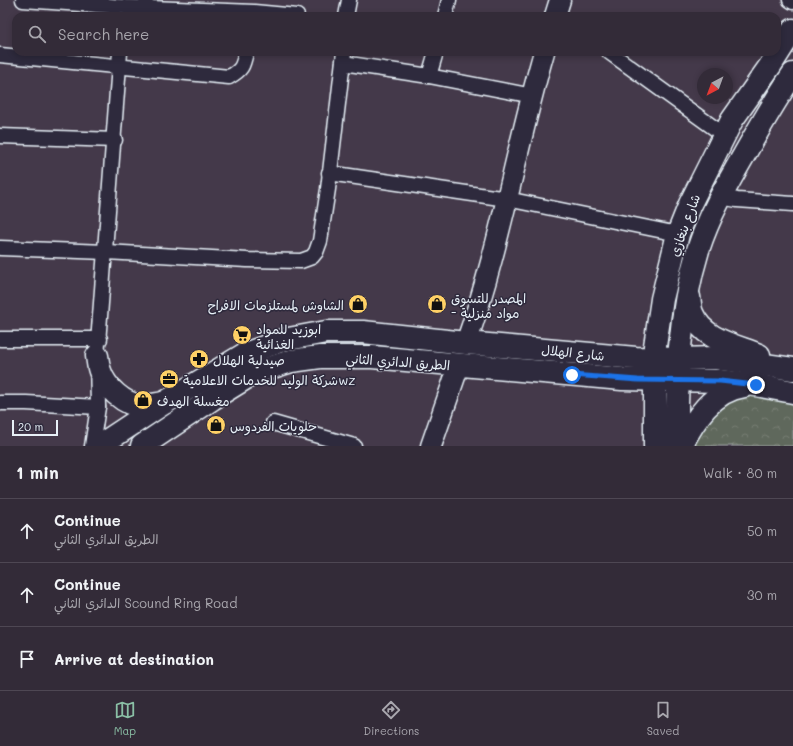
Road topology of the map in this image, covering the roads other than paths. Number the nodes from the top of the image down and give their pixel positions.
1 (23, 0) edge
2 (349, 0) edge
3 (449, 0) edge
4 (790, 0) edge
5 (793, 2) edge
6 (125, 8) edge
7 (254, 9) edge
8 (273, 12) edge
9 (347, 12) edge
10 (446, 12) edge
11 (793, 30) edge
12 (781, 49) edge
13 (0, 55) edge
14 (120, 56) edge
15 (245, 56) edge
16 (435, 56) edge
17 (543, 56) edge
18 (615, 56) edge
19 (776, 56) edge
20 (344, 58) edge
21 (119, 66) junction
22 (793, 74) edge
23 (429, 76) junction
24 (532, 96) junction
25 (724, 135) junction
26 (0, 136) edge
27 (115, 140) junction
28 (329, 173) junction
29 (720, 197) junction
30 (508, 199) junction
31 (793, 204) edge
32 (678, 234) junction
33 (0, 248) edge
34 (106, 252) junction
35 (688, 291) junction
36 (0, 339) edge
37 (466, 343) junction
38 (98, 347) junction
39 (459, 365) junction
40 (791, 369) edge
41 (654, 370) junction
42 (678, 370) junction
43 (756, 385) junction
44 (793, 392) edge
45 (0, 403) edge
46 (164, 403) junction
47 (98, 407) junction
48 (273, 423) dead end
49 (92, 446) edge
50 (98, 446) edge
51 (142, 446) edge
52 (354, 446) edge
53 (431, 446) edge
54 (655, 446) edge
55 (677, 446) edge
56 (681, 446) edge

1 - 6 street
2 - 9 street
3 - 10 street
4 - 5 street
6 - 7 street
7 - 8 street
11 - 12 main road, شارع بنغازي
13 - 21 street
14 - 21 street
15 - 21 street
16 - 23 street
17 - 24 main road
18 - 25 street
19 - 25 main road, شارع بنغازي
20 - 23 street
20 - 28 street
21 - 27 street
22 - 29 main road, شارع بنغازي
23 - 24 street
24 - 30 main road
25 - 32 main road, شارع بنغازي
26 - 27 street
27 - 34 street
28 - 30 street
28 - 34 street
29 - 31 street
29 - 35 main road, شارع بنغازي
30 - 32 street
30 - 37 main road
32 - 41 main road, شارع بنغازي
33 - 34 street
34 - 38 street
35 - 40 main road
35 - 42 main road, شارع بنغازي
36 - 38 street
37 - 41 main road, شارع الهلال
37 - 46 main road, شارع الهلال
38 - 46 main road
38 - 47 street
39 - 41 main road, الطريق الدائري الثاني
39 - 51 main road, الطريق الدائري الثاني
39 - 53 main road
40 - 42 main road
41 - 42 main road, الطريق الدائري الثاني
41 - 54 main road, شارع بنغازي
42 - 43 main road
42 - 55 main road, شارع بنغازي
43 - 44 main road
43 - 56 main road
45 - 47 street
46 - 50 main road, شارع الهلال
47 - 49 street
48 - 52 street

